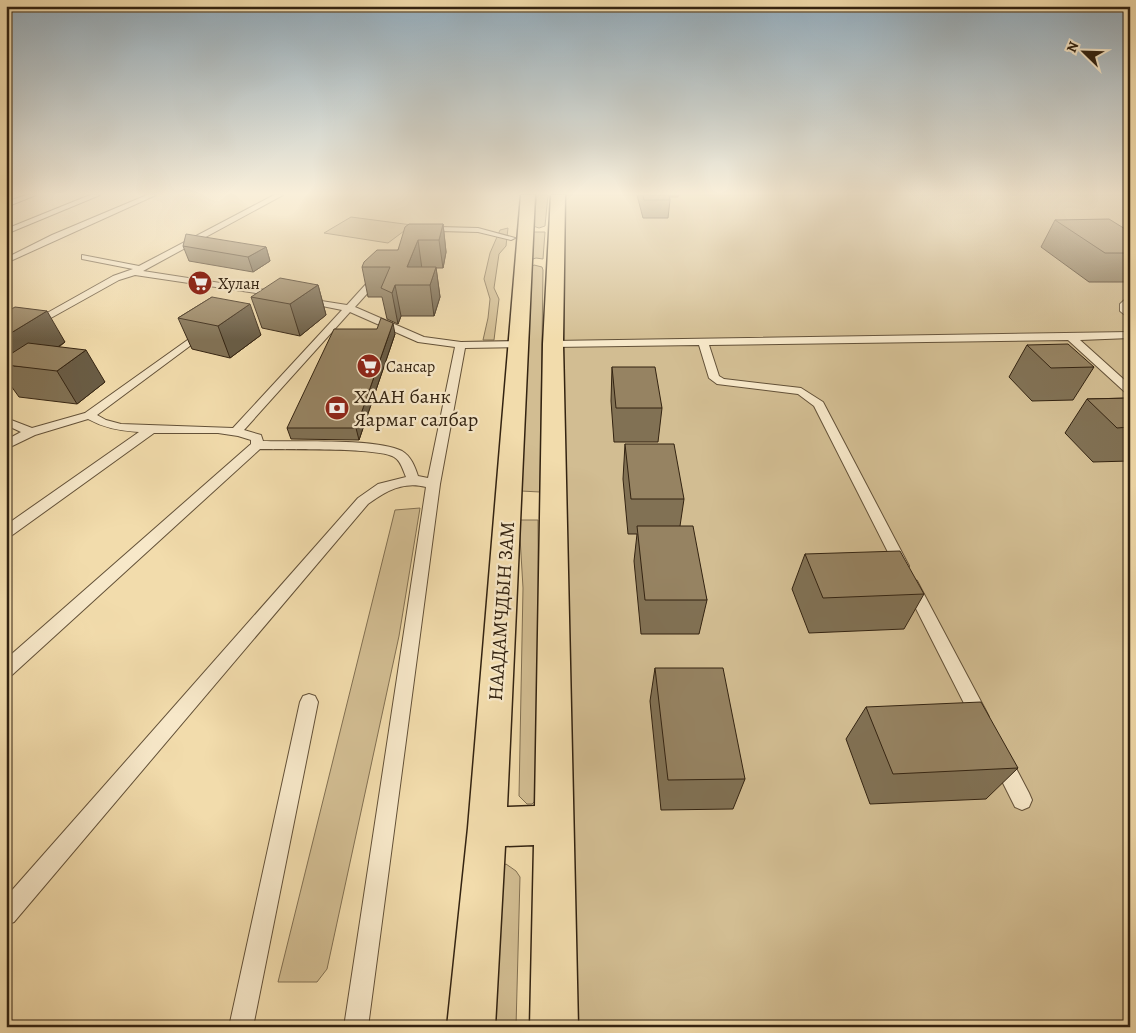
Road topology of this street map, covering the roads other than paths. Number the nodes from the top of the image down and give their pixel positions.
1 (42, 243) edge
2 (187, 243) edge
3 (519, 243) edge
4 (557, 243) edge
5 (84, 257) dead end
6 (6, 261) edge
7 (556, 264) junction
8 (522, 265) junction
9 (386, 269) edge
10 (136, 270) junction
11 (259, 292) junction
12 (1130, 298) edge
13 (243, 303) edge
14 (348, 308) junction
15 (1130, 316) edge
16 (212, 325) edge
17 (1130, 336) edge
18 (1071, 337) junction
19 (6, 340) edge
20 (703, 342) junction
21 (517, 344) junction
22 (553, 344) junction
23 (461, 345) junction
24 (1130, 390) edge
25 (88, 415) junction
26 (6, 422) edge
27 (152, 428) junction
28 (31, 432) junction
29 (234, 433) junction
30 (6, 445) edge
31 (257, 445) junction
32 (413, 479) junction
33 (433, 484) junction
34 (6, 532) edge
35 (6, 670) edge
36 (309, 702) dead end
37 (986, 730) edge
38 (995, 748) edge
39 (1022, 800) dead end
40 (552, 824) junction
41 (487, 828) junction
42 (6, 914) edge
43 (241, 1027) edge
44 (356, 1027) edge
45 (471, 1027) edge
46 (554, 1027) edge

1 - 6 street
2 - 10 street
3 - 8 highway, НААДАМЧДЫН ЗАМ
4 - 7 highway
5 - 10 street
7 - 8 highway
7 - 22 highway
8 - 21 highway, НААДАМЧДЫН ЗАМ
9 - 14 street
10 - 11 street
10 - 19 street
11 - 13 street
11 - 14 street
12 - 15 street
14 - 23 street
14 - 29 street
16 - 25 street
17 - 18 street
18 - 20 street
18 - 24 street
20 - 22 street
20 - 37 street
21 - 23 street
21 - 41 highway, НААДАМЧДЫН ЗАМ
22 - 40 highway
23 - 33 street
25 - 27 street
25 - 28 street
26 - 28 street
27 - 29 street
27 - 34 street
28 - 30 street
29 - 31 street
31 - 32 street
31 - 35 street
32 - 33 street
32 - 42 street
33 - 44 street
36 - 43 street
38 - 39 street
40 - 41 highway
40 - 46 highway
41 - 45 highway, НААДАМЧДЫН ЗАМ

